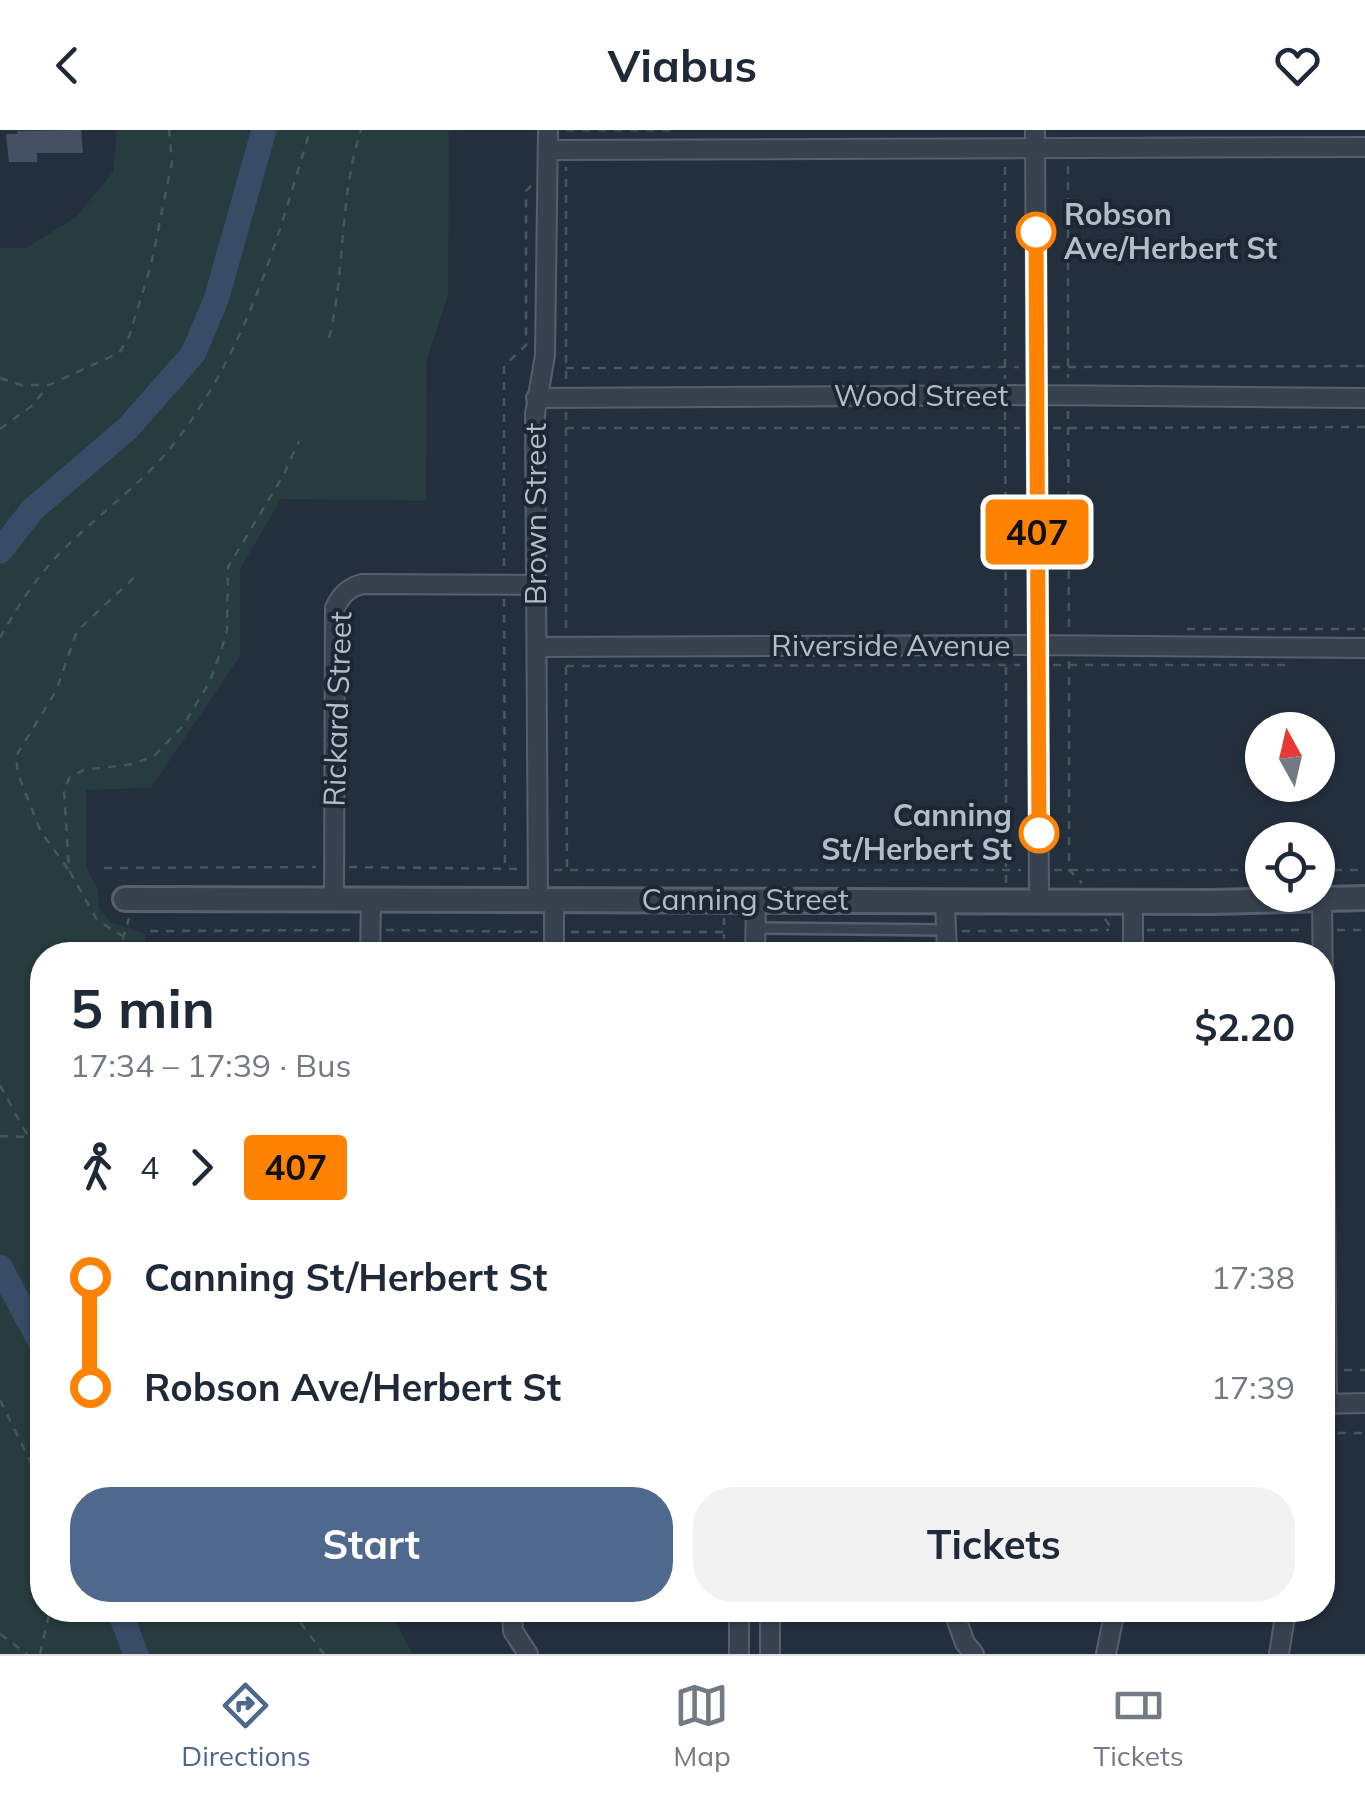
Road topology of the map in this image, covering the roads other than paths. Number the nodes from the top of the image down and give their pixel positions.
1 (548, 130) edge
2 (1035, 139) edge
3 (1365, 147) edge
4 (557, 150) junction
5 (1038, 395) junction
6 (536, 398) junction
7 (1365, 398) edge
8 (535, 585) junction
9 (1036, 645) junction
10 (537, 647) junction
11 (1365, 648) edge
12 (1335, 898) edge
13 (1365, 898) edge
14 (125, 899) road end
15 (1245, 899) edge
16 (334, 900) junction
17 (371, 900) junction
18 (546, 900) junction
19 (756, 900) junction
20 (1040, 900) junction
21 (1132, 900) junction
22 (945, 901) junction
23 (1322, 912) edge
24 (755, 928) junction
25 (370, 942) edge
26 (554, 942) edge
27 (755, 942) edge
28 (930, 942) edge
29 (942, 942) edge
30 (1133, 942) edge
31 (1323, 942) edge
32 (1335, 1404) edge
33 (1365, 1404) edge
34 (513, 1622) edge
35 (739, 1622) edge
36 (770, 1622) edge
37 (958, 1622) edge
38 (1113, 1622) edge
39 (1284, 1622) edge
40 (528, 1654) edge
41 (739, 1654) edge
42 (770, 1654) edge
43 (974, 1654) edge
44 (1106, 1654) edge
45 (1279, 1654) edge

1 - 4 street, Brown Street
2 - 3 street
2 - 4 street
2 - 5 street
4 - 6 street, Brown Street
5 - 6 street, Wood Street
5 - 7 street, Wood Street
5 - 9 street
6 - 8 street, Brown Street
8 - 10 street, Brown Street
8 - 16 street, Rickard Street
9 - 10 street, Riverside Avenue
9 - 11 street, Riverside Avenue
9 - 20 street
10 - 18 street, Brown Street
12 - 13 street, Canning Street
14 - 16 street, Canning Street
15 - 21 street, Canning Street
16 - 17 street, Canning Street
17 - 18 street, Canning Street
17 - 25 street
18 - 19 street, Canning Street
18 - 26 street, Brown Street
19 - 22 street, Canning Street
19 - 24 street
20 - 21 street, Canning Street
20 - 22 street, Canning Street
21 - 30 street
22 - 29 street
23 - 31 street
24 - 27 street
24 - 28 lane
32 - 33 street
34 - 40 street
35 - 41 street
36 - 42 street
37 - 43 street
38 - 44 street
39 - 45 street

